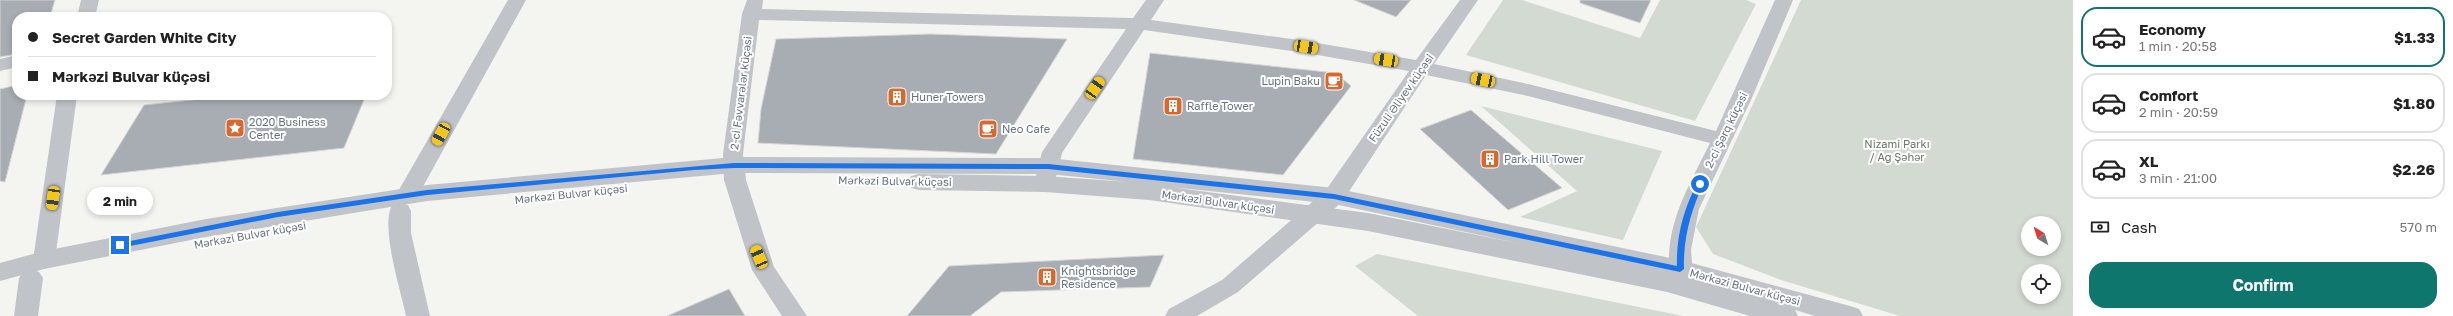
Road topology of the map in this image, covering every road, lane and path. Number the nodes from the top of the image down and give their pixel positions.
1 (90, 0) edge
2 (517, 0) edge
3 (1155, 0) edge
4 (1469, 0) edge
5 (1784, 0) edge
6 (753, 7) edge
7 (87, 12) edge
8 (1138, 24) junction
9 (12, 62) edge
10 (0, 65) edge
11 (1422, 68) junction
12 (66, 100) edge
13 (1721, 138) junction
14 (735, 173) junction
15 (1046, 175) junction
16 (1334, 196) junction
17 (404, 203) junction
18 (1311, 215) junction
19 (37, 269) junction
20 (0, 272) edge
21 (1681, 278) junction
22 (0, 286) edge
23 (26, 316) edge
24 (418, 316) edge
25 (795, 316) edge
26 (1177, 316) edge
27 (1785, 316) edge
28 (1850, 316) edge

1 - 7 street
2 - 17 street
3 - 8 street
4 - 11 street, Füzuli Əliyev küçəsi
5 - 13 street, 2-ci Şərq küçəsi
6 - 8 street
6 - 14 street, 2-ci Fəvvarələr küçəsi
8 - 11 street
8 - 15 street
9 - 10 street
11 - 13 street
11 - 16 street, Füzuli Əliyev küçəsi
12 - 19 street
13 - 21 street, 2-ci Şərq küçəsi
14 - 15 street, Mərkəzi Bulvar küçəsi
14 - 17 street, Mərkəzi Bulvar küçəsi
14 - 25 street, 2-ci Fəvvarələr küçəsi
15 - 16 street, Mərkəzi Bulvar küçəsi
15 - 18 street, Mərkəzi Bulvar küçəsi
16 - 18 street, Füzuli Əliyev küçəsi
16 - 21 street, Mərkəzi Bulvar küçəsi
17 - 19 street, Mərkəzi Bulvar küçəsi
17 - 24 street
18 - 21 street, Mərkəzi Bulvar küçəsi
18 - 26 street, Füzuli Əliyev küçəsi
19 - 20 street, Mərkəzi Bulvar küçəsi
19 - 22 street, Mərkəzi Bulvar küçəsi
19 - 23 street
21 - 27 street, Mərkəzi Bulvar küçəsi
21 - 28 street, Mərkəzi Bulvar küçəsi

